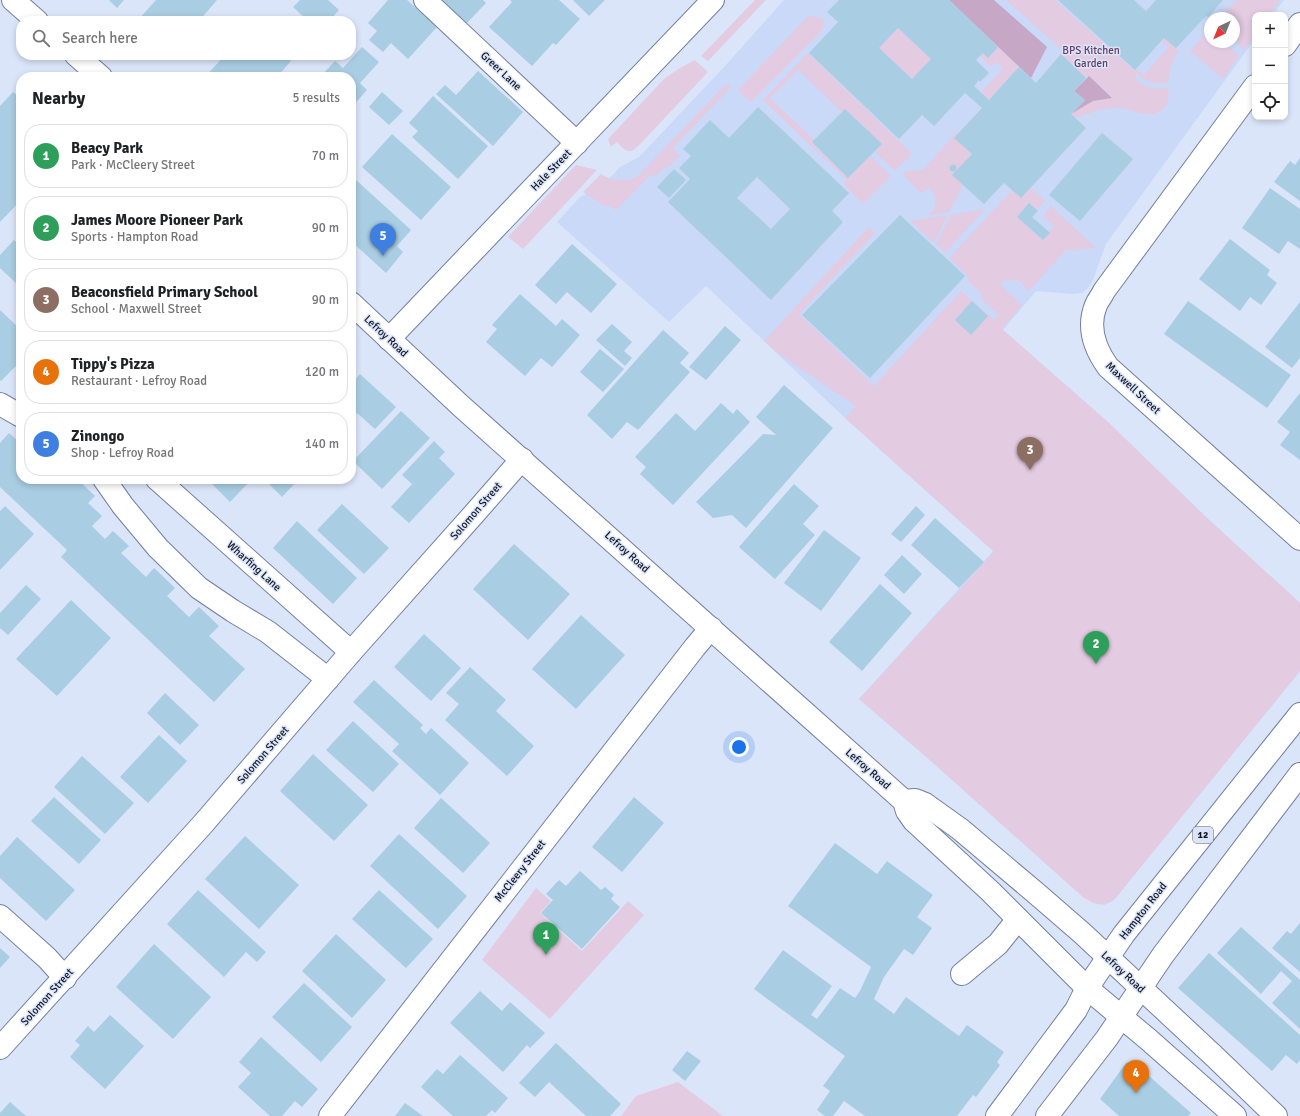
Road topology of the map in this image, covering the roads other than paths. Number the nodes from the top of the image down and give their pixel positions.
1 (13, 0) edge
2 (426, 0) edge
3 (713, 0) edge
4 (31, 16) edge
5 (1300, 24) edge
6 (1288, 41) edge
7 (82, 60) edge
8 (95, 72) edge
9 (1252, 90) edge
10 (577, 143) junction
11 (356, 308) edge
12 (389, 338) junction
13 (0, 404) edge
14 (16, 413) edge
15 (522, 459) junction
16 (108, 484) edge
17 (163, 484) edge
18 (1300, 539) edge
19 (711, 628) junction
20 (351, 652) junction
21 (328, 679) junction
22 (1300, 714) edge
23 (1300, 774) edge
24 (904, 801) junction
25 (0, 916) edge
26 (1018, 919) junction
27 (1107, 957) junction
28 (962, 974) dead end
29 (65, 978) junction
30 (1087, 988) junction
31 (1140, 988) junction
32 (1121, 1017) junction
33 (0, 1048) edge
34 (330, 1116) edge
35 (997, 1116) edge
36 (1047, 1116) edge
37 (1236, 1116) edge
38 (1276, 1116) edge

1 - 4 street
2 - 10 street, Greer Lane
3 - 10 street, Hale Street
5 - 6 street
7 - 8 street
9 - 18 street, Maxwell Street
10 - 12 street, Hale Street
11 - 12 street, Lefroy Road
12 - 15 street, Lefroy Road
13 - 14 street
15 - 19 street, Lefroy Road
15 - 20 street, Solomon Street
16 - 21 street
17 - 20 street, Wharfing Lane
19 - 24 street, Lefroy Road
19 - 34 street, McCleery Street
20 - 21 street, Solomon Street
21 - 29 street, Solomon Street
22 - 27 street, Hampton Road / 12
23 - 31 street
24 - 26 street, Lefroy Road
24 - 27 street, Lefroy Road
25 - 29 street
26 - 28 street
26 - 30 street, Lefroy Road
27 - 30 street, Hampton Road / 12
27 - 31 street, Lefroy Road
29 - 33 street, Solomon Street
30 - 32 street, Lefroy Road
30 - 35 street, Hampton Road / 12
31 - 32 street
31 - 38 street, Lefroy Road
32 - 36 street
32 - 37 street, Lefroy Road

